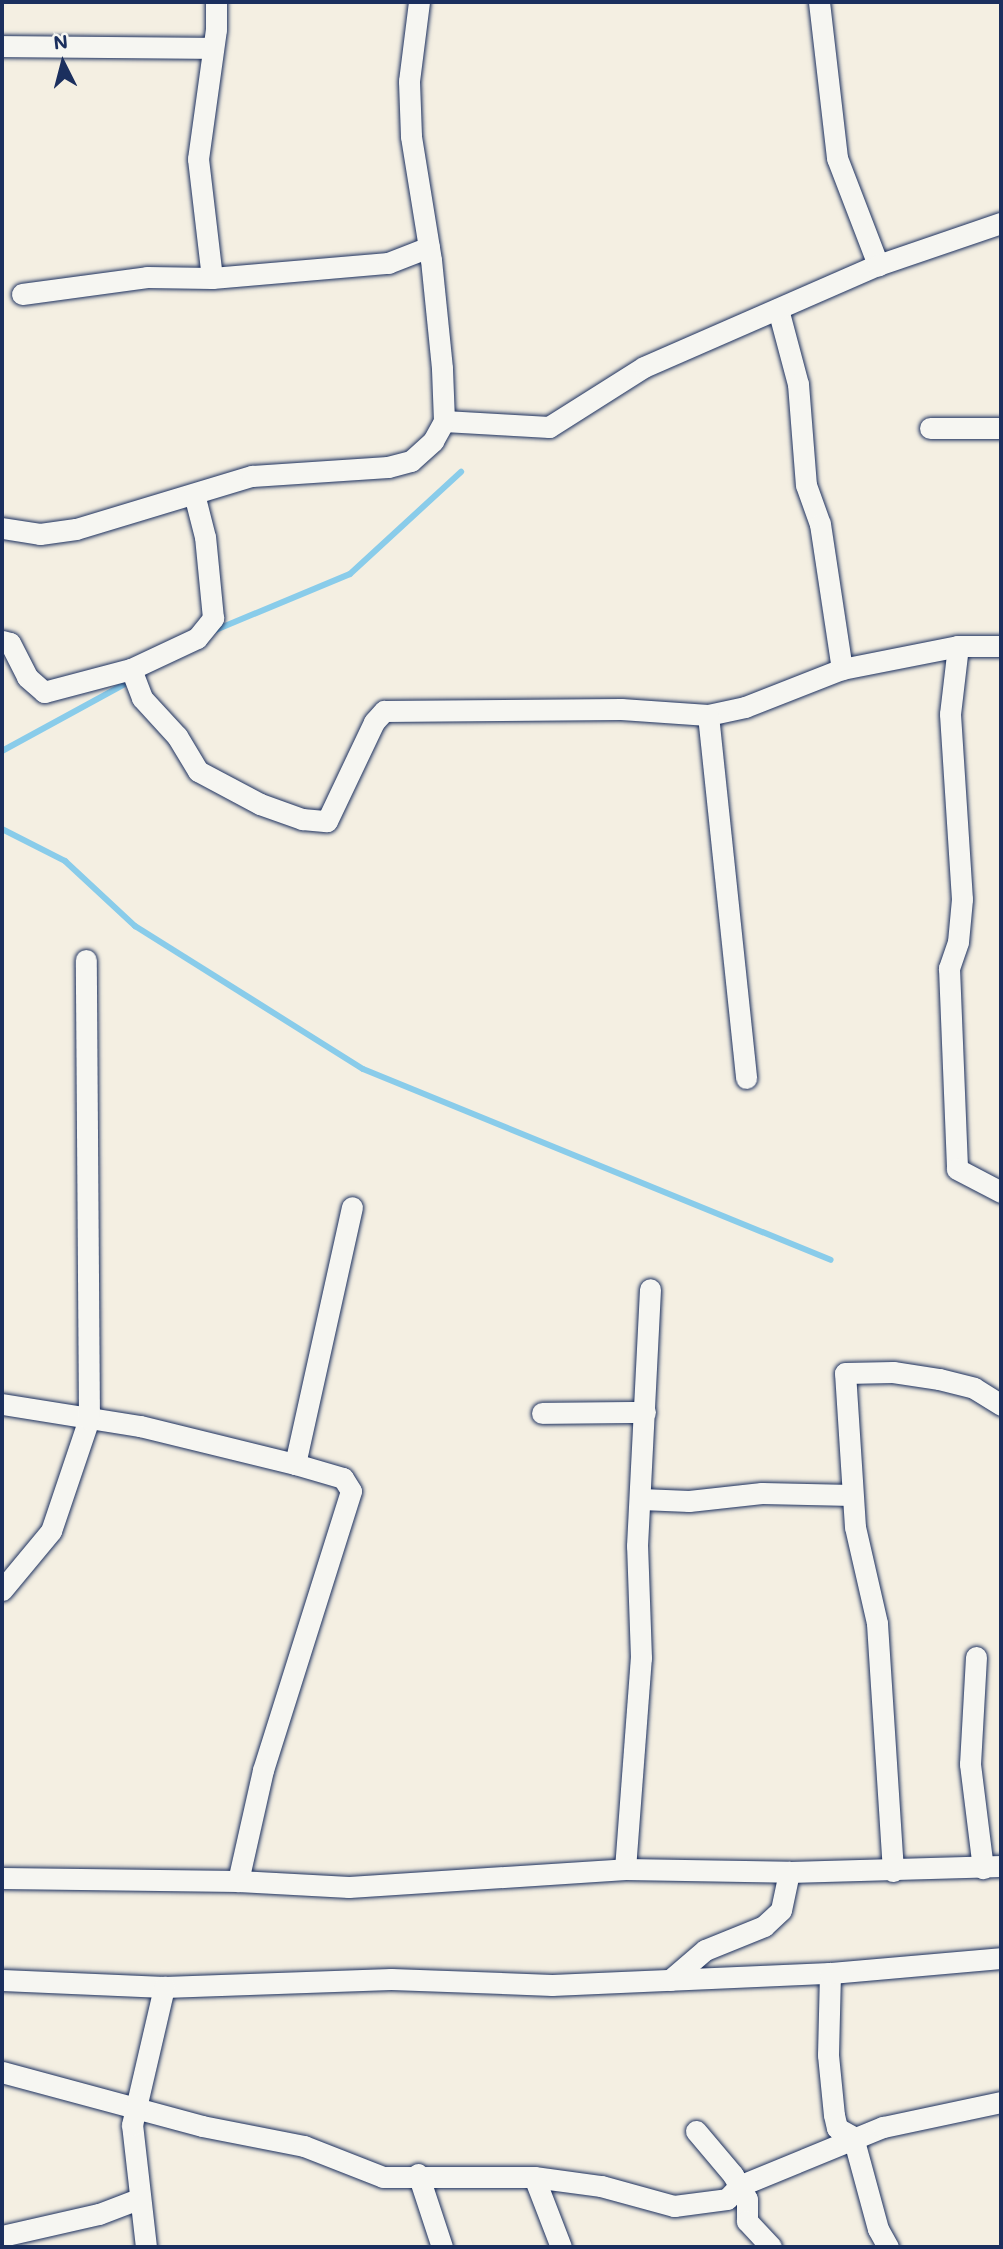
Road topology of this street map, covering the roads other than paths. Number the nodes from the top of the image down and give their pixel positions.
1 (216, 2) edge
2 (419, 2) edge
3 (818, 2) edge
4 (2, 46) edge
5 (214, 48) junction
6 (1001, 223) edge
7 (429, 247) junction
8 (878, 265) junction
9 (212, 278) junction
10 (22, 294) dead end
11 (778, 309) junction
12 (444, 421) junction
13 (930, 428) dead end
14 (1001, 428) edge
15 (194, 494) junction
16 (2, 527) edge
17 (2, 640) edge
18 (958, 646) junction
19 (1001, 646) edge
20 (131, 669) junction
21 (842, 669) junction
22 (708, 715) junction
23 (86, 960) dead end
24 (747, 1078) dead end
25 (1001, 1192) edge
26 (352, 1207) dead end
27 (650, 1289) dead end
28 (2, 1404) edge
29 (1001, 1405) edge
30 (645, 1412) junction
31 (542, 1413) dead end
32 (89, 1419) junction
33 (295, 1464) junction
34 (852, 1495) junction
35 (641, 1499) junction
36 (2, 1590) edge
37 (976, 1657) dead end
38 (992, 1867) edge
39 (625, 1869) junction
40 (893, 1871) junction
41 (789, 1872) junction
42 (2, 1878) edge
43 (238, 1881) junction
44 (1001, 1958) edge
45 (830, 1973) junction
46 (2, 1980) edge
47 (670, 1980) junction
48 (164, 1987) junction
49 (2, 2072) edge
50 (1001, 2102) edge
51 (134, 2107) junction
52 (696, 2131) dead end
53 (853, 2137) junction
54 (418, 2174) junction
55 (534, 2177) junction
56 (738, 2186) junction
57 (138, 2199) junction
58 (2, 2236) edge
59 (146, 2247) edge
60 (442, 2247) edge
61 (561, 2247) edge
62 (771, 2247) edge
63 (888, 2247) edge

1 - 5 street
2 - 7 street
3 - 8 street
4 - 5 street
5 - 9 street
6 - 8 street
7 - 9 street
7 - 12 street
8 - 11 street
9 - 10 street
11 - 12 street
11 - 21 street
12 - 15 street
13 - 14 street
15 - 16 street
15 - 20 street
17 - 20 street
18 - 19 street
18 - 21 street
18 - 25 street
20 - 22 street
21 - 22 street
22 - 24 street
23 - 32 street
26 - 33 street
27 - 30 street
28 - 32 street
29 - 34 street
30 - 31 street
30 - 35 street
32 - 33 street
32 - 36 street
33 - 43 street
34 - 35 street
34 - 40 street
35 - 39 street
37 - 38 street
38 - 40 street
39 - 41 street
39 - 43 street
40 - 41 street
41 - 47 street
42 - 43 street
44 - 45 street
45 - 47 street
45 - 53 street
46 - 48 street
47 - 48 street
48 - 51 street
49 - 51 street
50 - 53 street
51 - 54 street
51 - 57 street
52 - 56 street
53 - 56 street
53 - 63 street
54 - 55 street
54 - 60 street
55 - 56 street
55 - 61 street
56 - 62 street
57 - 58 street
57 - 59 street

